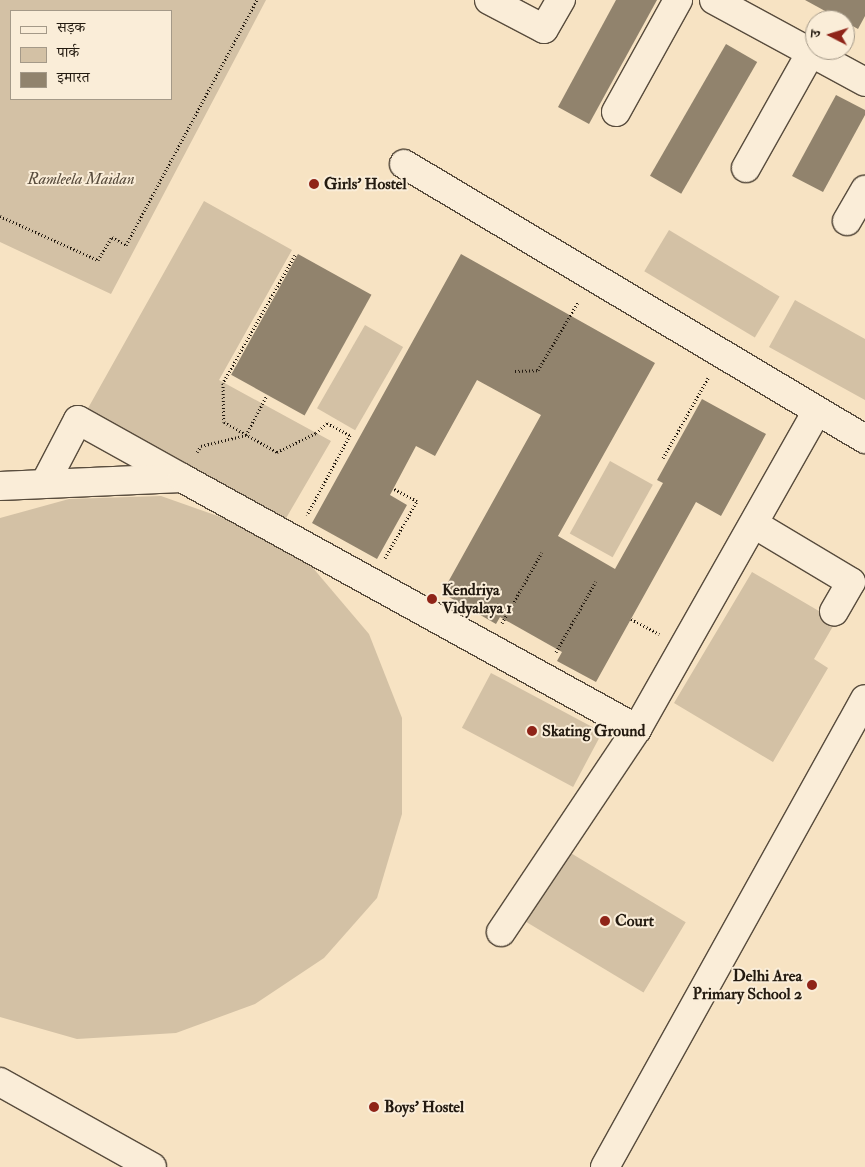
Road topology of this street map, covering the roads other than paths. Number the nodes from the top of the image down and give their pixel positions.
1 (488, 0) edge
2 (561, 0) edge
3 (678, 0) edge
4 (714, 0) edge
5 (805, 49) edge
6 (807, 60) edge
7 (825, 60) edge
8 (865, 82) edge
9 (616, 112) dead end
10 (404, 164) dead end
11 (746, 168) dead end
12 (865, 190) edge
13 (847, 221) dead end
14 (817, 411) junction
15 (865, 439) edge
16 (182, 478) junction
17 (45, 483) junction
18 (0, 486) edge
19 (754, 524) junction
20 (834, 610) dead end
21 (865, 699) edge
22 (637, 729) junction
23 (500, 932) dead end
24 (0, 1082) edge
25 (152, 1167) edge
26 (605, 1167) edge

1 - 2 street
3 - 9 street
4 - 5 street
6 - 11 street
7 - 8 street
10 - 14 street
12 - 13 street
14 - 15 street
14 - 19 street
16 - 17 street
16 - 17 street
16 - 22 street
17 - 18 street
19 - 20 street
19 - 22 street
21 - 26 street
22 - 23 street
24 - 25 street

